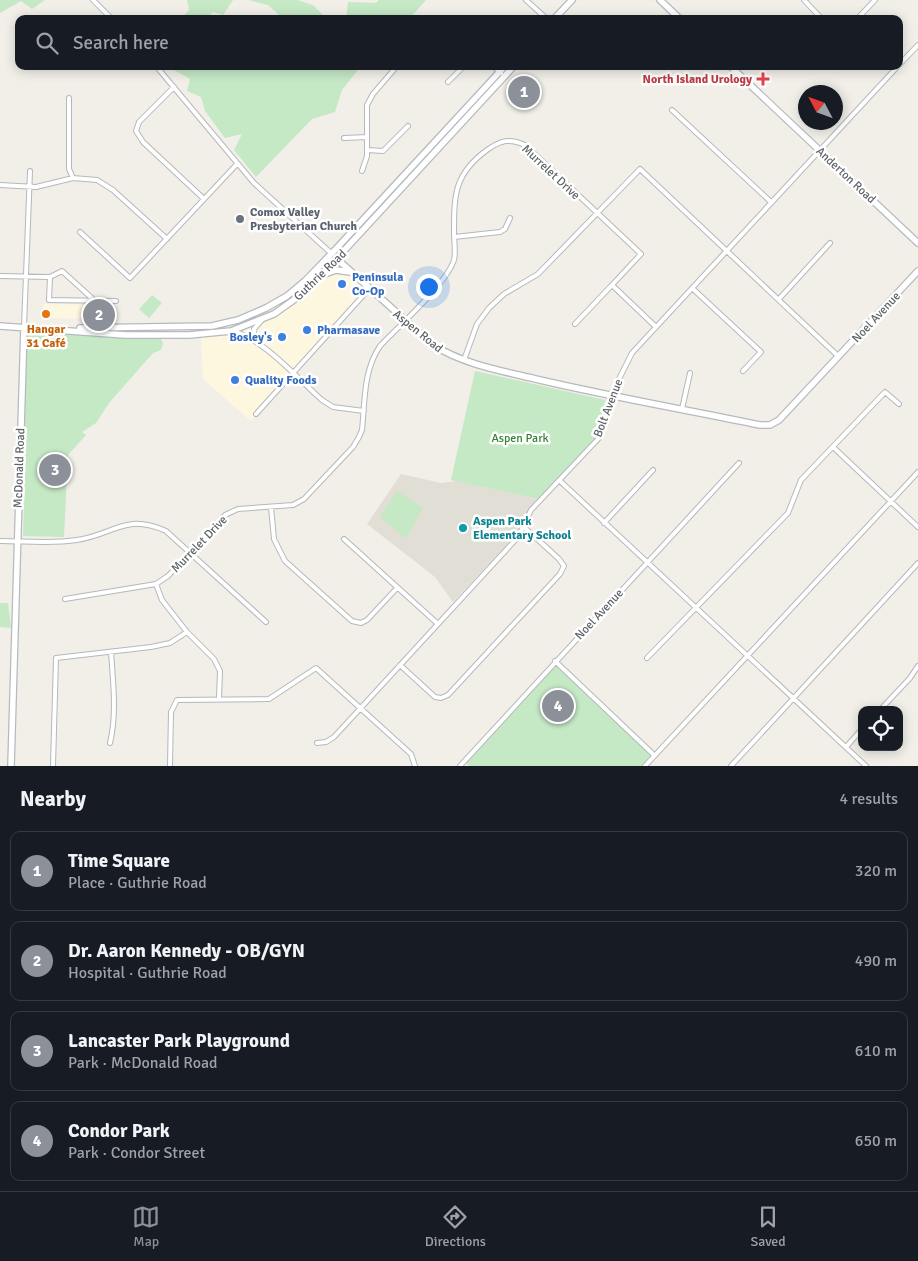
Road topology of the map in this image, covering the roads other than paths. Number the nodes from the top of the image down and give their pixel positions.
1 (93, 0) edge
2 (526, 0) edge
3 (572, 0) edge
4 (660, 0) edge
5 (804, 0) edge
6 (875, 0) edge
7 (108, 15) edge
8 (543, 15) edge
9 (558, 15) edge
10 (676, 15) edge
11 (818, 15) edge
12 (862, 15) edge
13 (918, 44) edge
14 (903, 60) edge
15 (159, 70) edge
16 (394, 70) edge
17 (460, 70) edge
18 (498, 70) edge
19 (511, 70) edge
20 (734, 70) edge
21 (893, 70) edge
22 (500, 72) junction
23 (505, 77) junction
24 (448, 82) dead end
25 (174, 87) junction
26 (69, 98) dead end
27 (672, 110) dead end
28 (408, 126) dead end
29 (367, 137) junction
30 (344, 138) dead end
31 (367, 150) junction
32 (820, 150) junction
33 (237, 164) junction
34 (30, 171) dead end
35 (362, 171) dead end
36 (73, 178) junction
37 (0, 185) edge
38 (28, 186) junction
39 (204, 199) junction
40 (771, 202) junction
41 (597, 214) junction
42 (510, 218) dead end
43 (80, 232) dead end
44 (454, 236) junction
45 (167, 239) junction
46 (830, 243) dead end
47 (918, 243) edge
48 (727, 250) junction
49 (331, 254) junction
50 (337, 259) junction
51 (918, 271) edge
52 (353, 274) junction
53 (0, 276) edge
54 (25, 276) junction
55 (321, 276) junction
56 (50, 277) junction
57 (612, 286) junction
58 (692, 288) junction
59 (369, 289) junction
60 (779, 299) junction
61 (94, 300) junction
62 (116, 301) dead end
63 (264, 318) junction
64 (404, 321) junction
65 (575, 324) dead end
66 (0, 326) edge
67 (24, 327) junction
68 (656, 327) junction
69 (53, 329) junction
70 (231, 331) junction
71 (256, 340) junction
72 (838, 356) junction
73 (464, 361) junction
74 (744, 371) dead end
75 (690, 373) dead end
76 (292, 374) junction
77 (610, 397) junction
78 (899, 404) dead end
79 (682, 409) junction
80 (364, 411) junction
81 (256, 414) dead end
82 (770, 425) joint
83 (833, 447) junction
84 (739, 463) dead end
85 (653, 470) dead end
86 (918, 472) edge
87 (559, 480) junction
88 (891, 502) junction
89 (271, 507) junction
90 (604, 523) junction
91 (524, 527) junction
92 (918, 527) edge
93 (344, 539) dead end
94 (0, 541) edge
95 (17, 541) junction
96 (190, 553) junction
97 (646, 562) junction
98 (918, 564) edge
99 (156, 584) junction
100 (398, 588) junction
101 (65, 599) dead end
102 (696, 608) junction
103 (266, 622) dead end
104 (438, 624) junction
105 (187, 632) junction
106 (110, 652) junction
107 (747, 655) junction
108 (647, 658) dead end
109 (555, 661) junction
110 (400, 665) junction
111 (918, 666) edge
112 (219, 698) junction
113 (793, 698) junction
114 (884, 706) edge
115 (361, 708) junction
116 (858, 734) edge
117 (110, 743) dead end
118 (317, 743) dead end
119 (846, 747) junction
120 (654, 755) junction
121 (11, 766) edge
122 (53, 766) edge
123 (170, 766) edge
124 (415, 766) edge
125 (460, 766) edge
126 (645, 766) edge
127 (730, 766) edge
128 (866, 766) edge

1 - 7 street
2 - 8 street
3 - 9 main road
4 - 10 main road
5 - 11 street
6 - 12 street
13 - 14 street, Bolt Avenue
15 - 25 street, Aspen Road
16 - 29 street
17 - 24 street
18 - 22 street
19 - 23 main road, Guthrie Road
20 - 32 main road, Anderton Road
21 - 32 street, Bolt Avenue
22 - 23 street
22 - 49 main road, Guthrie Road
23 - 50 main road, Guthrie Road
25 - 33 street, Aspen Road
25 - 39 street
26 - 36 street
27 - 40 street
28 - 31 street
29 - 30 street
29 - 31 street
31 - 35 street
32 - 40 street, Bolt Avenue
32 - 47 main road, Anderton Road
33 - 39 street
33 - 49 street, Aspen Road
34 - 38 street, McDonald Road
36 - 38 street
36 - 45 street
37 - 38 street
38 - 54 street, McDonald Road
39 - 45 street
40 - 48 street, Bolt Avenue
41 - 44 street, Murrelet Drive
41 - 48 street
41 - 57 street, Murrelet Drive
41 - 73 street
42 - 44 street
43 - 45 street
44 - 64 street, Murrelet Drive
46 - 60 street
48 - 58 street, Bolt Avenue
48 - 60 street
49 - 50 street, Aspen Road
49 - 69 main road, Guthrie Road
50 - 52 main road, Aspen Road
50 - 55 main road, Guthrie Road
51 - 72 main road, Noel Avenue
52 - 55 main road
52 - 59 main road, Aspen Road
53 - 54 street
54 - 56 street
54 - 67 street, McDonald Road
55 - 63 main road, Guthrie Road
56 - 61 street
56 - 61 street
57 - 65 street
57 - 68 street
58 - 68 street, Bolt Avenue
58 - 74 street
59 - 64 main road, Aspen Road
59 - 76 street
60 - 72 street
61 - 62 street
63 - 70 main road, Guthrie Road
63 - 71 street
64 - 73 main road, Aspen Road
64 - 80 street, Murrelet Drive
66 - 67 main road, Guthrie Road
67 - 69 main road, Guthrie Road
67 - 95 main road, McDonald Road
68 - 77 street, Bolt Avenue
69 - 70 main road, Guthrie Road
70 - 71 street
71 - 76 street
72 - 82 main road, Noel Avenue
73 - 77 main road, Aspen Road
75 - 79 street
76 - 80 street
76 - 81 street
77 - 79 main road, Aspen Road
77 - 87 street, Bolt Avenue
78 - 83 street
79 - 82 main road, Aspen Road
80 - 89 street, Murrelet Drive
83 - 88 street
83 - 102 street
84 - 97 street, Noel Avenue
85 - 90 street
86 - 88 street
87 - 90 street
87 - 91 street, Bolt Avenue
88 - 92 street
88 - 107 street
89 - 96 street, Murrelet Drive
89 - 100 street
90 - 97 street
91 - 104 street, Bolt Avenue
91 - 110 street
93 - 100 street
94 - 95 street
95 - 96 street
95 - 121 main road, McDonald Road
96 - 99 street, Murrelet Drive
96 - 103 street
97 - 102 street
97 - 109 street, Noel Avenue
98 - 113 street
99 - 101 street
99 - 105 street
100 - 104 street
102 - 107 street
102 - 108 street
104 - 110 street, Bolt Avenue
105 - 106 street
105 - 112 street
106 - 117 street
106 - 122 street
107 - 113 street
107 - 120 street
109 - 120 street
109 - 125 street, Noel Avenue
110 - 115 street, Bolt Avenue
111 - 114 street
112 - 115 street
112 - 123 street
113 - 119 street
113 - 127 street
115 - 118 street, Bolt Avenue
115 - 124 street
116 - 119 street
119 - 128 street
120 - 126 street

